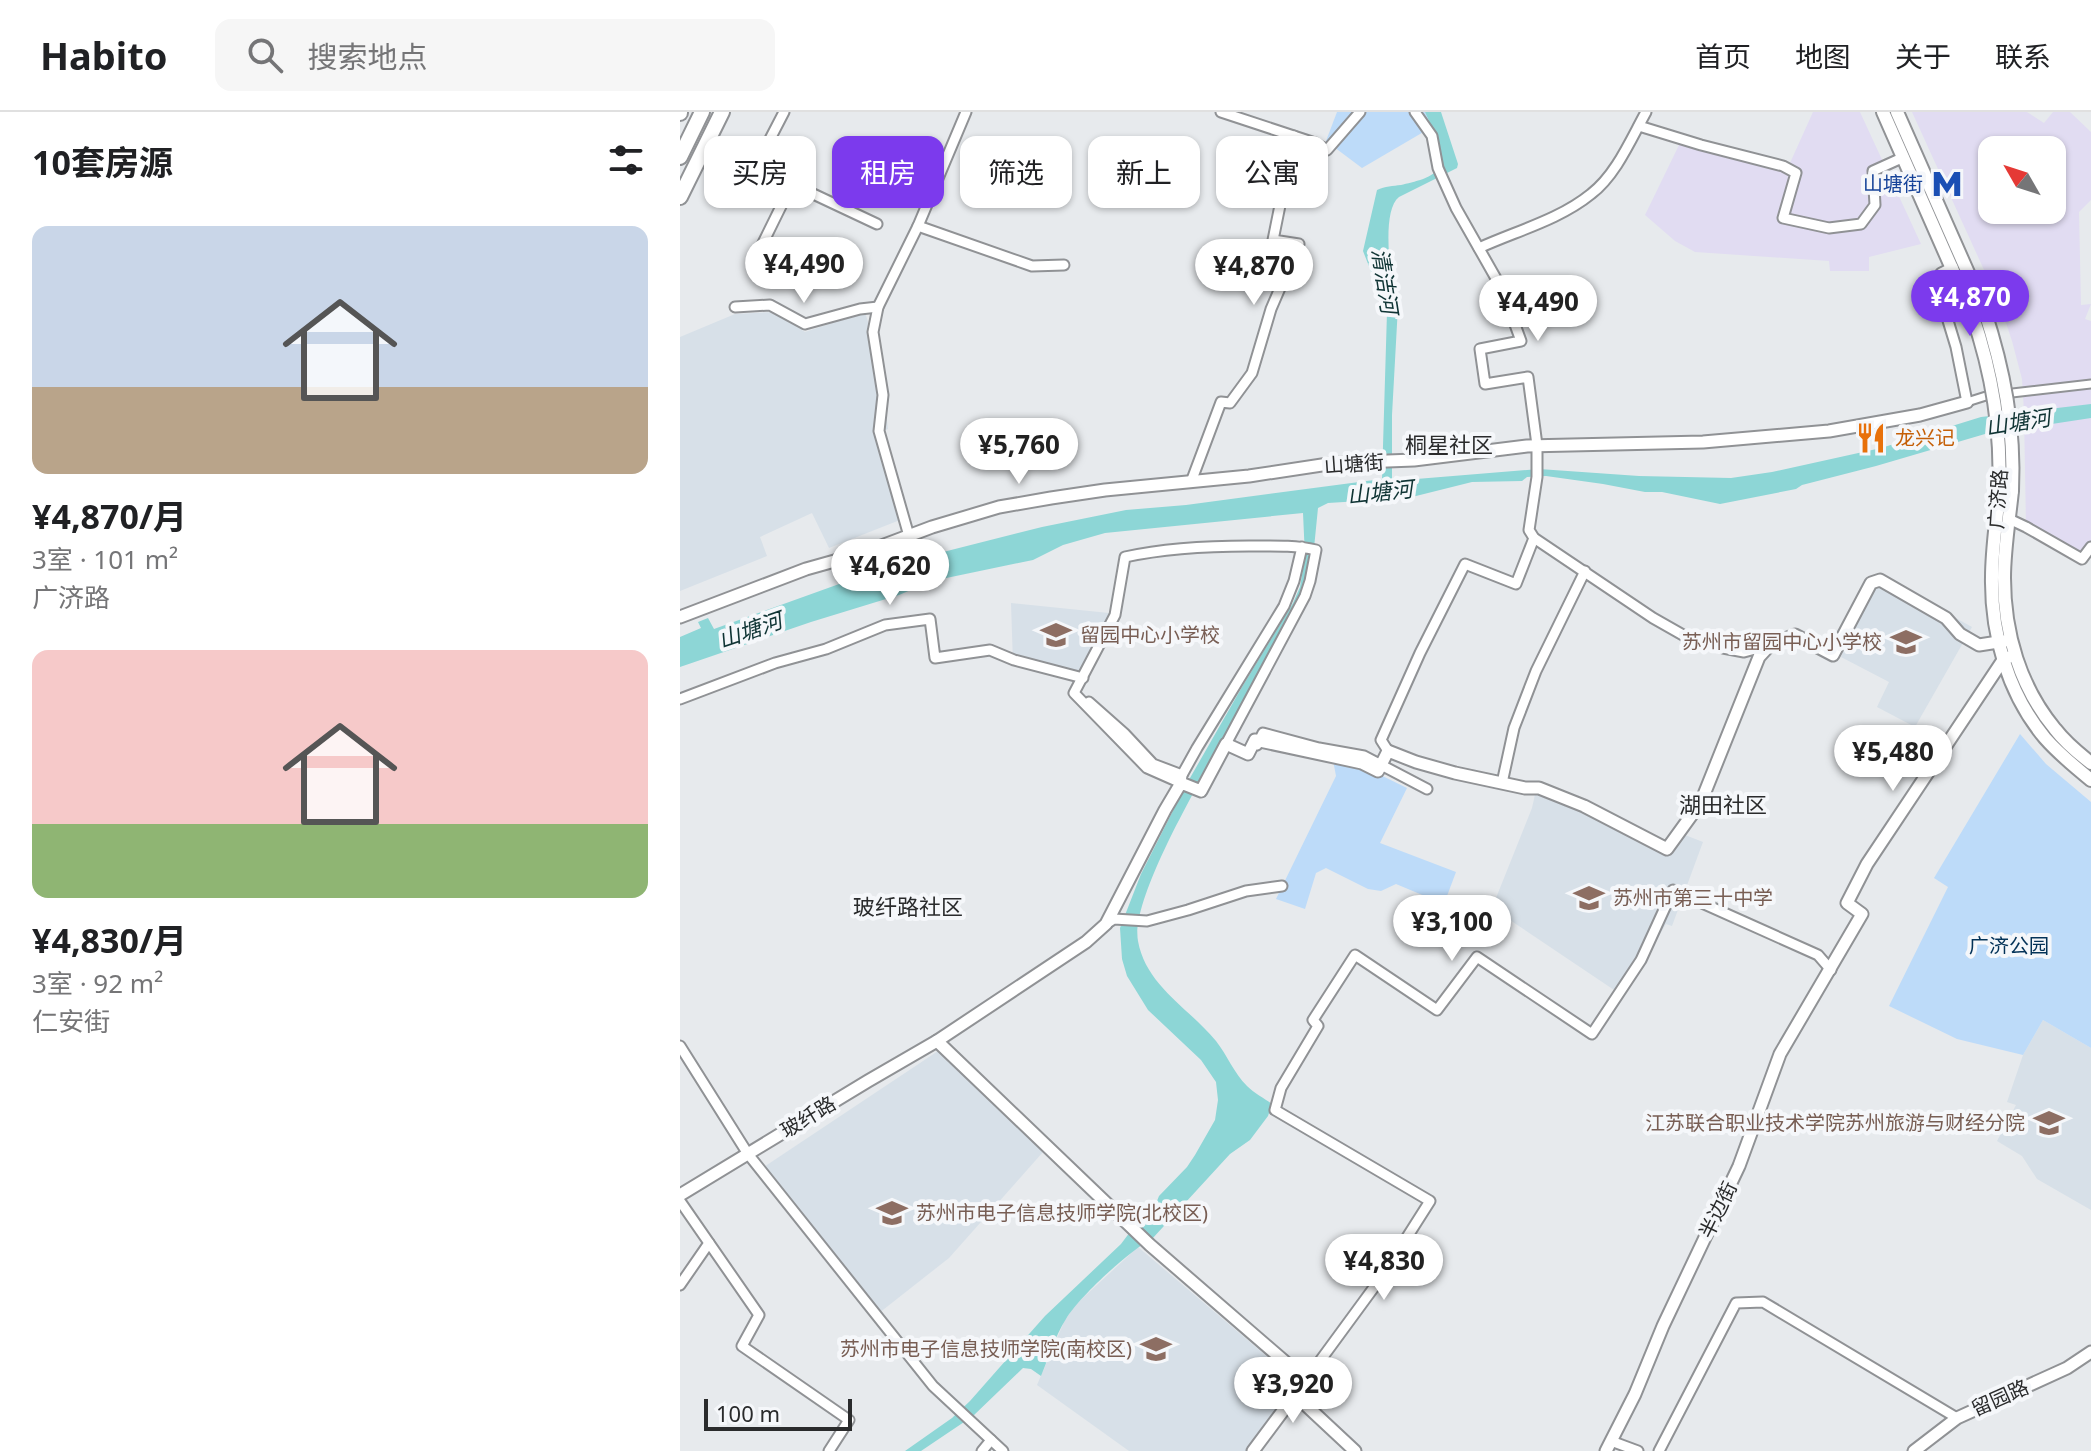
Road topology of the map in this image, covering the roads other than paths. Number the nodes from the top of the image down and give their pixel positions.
1 (702, 112) edge
2 (722, 112) edge
3 (784, 112) edge
4 (966, 112) edge
5 (1221, 112) edge
6 (1360, 112) edge
7 (1415, 112) edge
8 (1646, 112) edge
9 (1883, 112) edge
10 (1897, 112) edge
11 (1639, 126) junction
12 (772, 136) edge
13 (1294, 136) edge
14 (1328, 149) edge
15 (680, 157) edge
16 (1904, 157) junction
17 (816, 195) edge
18 (680, 197) edge
19 (780, 208) edge
20 (1279, 208) edge
21 (877, 224) dead end
22 (918, 226) junction
23 (1479, 248) junction
24 (759, 251) dead end
25 (1064, 265) dead end
26 (1953, 267) junction
27 (735, 307) dead end
28 (878, 307) junction
29 (1978, 312) junction
30 (2091, 384) edge
31 (1967, 402) junction
32 (1537, 445) junction
33 (1191, 482) junction
34 (2006, 491) junction
35 (2009, 519) junction
36 (909, 536) junction
37 (1534, 538) junction
38 (1303, 547) junction
39 (2091, 547) edge
40 (1585, 571) junction
41 (680, 617) edge
42 (2004, 641) junction
43 (1770, 645) junction
44 (2009, 657) junction
45 (1083, 678) junction
46 (1079, 695) dead end
47 (680, 699) edge
48 (1230, 744) junction
49 (1388, 751) junction
50 (2091, 763) edge
51 (2091, 780) edge
52 (1182, 781) junction
53 (1502, 783) junction
54 (1427, 789) dead end
55 (1282, 886) dead end
56 (1110, 922) junction
57 (1831, 970) junction
58 (937, 1041) junction
59 (680, 1046) edge
60 (748, 1154) junction
61 (680, 1198) edge
62 (709, 1243) junction
63 (680, 1285) edge
64 (2091, 1352) edge
65 (1306, 1380) junction
66 (1295, 1395) junction
67 (1957, 1418) junction
68 (991, 1440) junction
69 (1608, 1446) edge
70 (829, 1451) edge
71 (982, 1451) edge
72 (1003, 1451) edge
73 (1253, 1451) edge
74 (1355, 1451) edge
75 (1638, 1451) edge
76 (1659, 1451) edge
77 (1914, 1451) edge

1 - 15 main road
2 - 18 main road
3 - 12 street
4 - 22 street
5 - 13 street
6 - 14 street
7 - 23 street
8 - 11 street
9 - 16 main road, 广济路
10 - 29 main road, 广济路
11 - 16 street
11 - 23 street
16 - 26 main road, 广济路
17 - 21 street
19 - 24 street
20 - 33 street
22 - 25 street
22 - 28 street
23 - 32 street
26 - 29 main road, 广济路
26 - 31 street
27 - 28 street
28 - 36 street
29 - 34 main road, 广济路, bridge
30 - 31 street, 山塘街
31 - 32 street, 山塘街
32 - 33 street, 山塘街
32 - 37 street
33 - 36 street, 山塘街
34 - 35 main road, 广济路
34 - 42 main road, 广济路
35 - 39 street
35 - 42 main road, 广济路
36 - 41 street, 山塘街
37 - 40 street
37 - 49 street
38 - 45 street
38 - 48 street
38 - 52 street
40 - 43 street
40 - 53 street
42 - 43 street
42 - 44 main road, 广济路
43 - 53 street
44 - 50 main road, 广济路
44 - 51 main road, 广济路
44 - 57 street, 半边街
45 - 47 street
45 - 52 street
46 - 52 street
48 - 49 street
48 - 52 street
48 - 54 street
49 - 53 street
52 - 56 street
55 - 56 street
56 - 58 street, 玻纤路
57 - 65 street
57 - 69 street, 半边街
58 - 60 street, 玻纤路
58 - 65 street
59 - 60 street
60 - 61 street, 玻纤路
60 - 68 street
61 - 62 street
62 - 63 street
62 - 70 street
64 - 67 street, 留园路
65 - 66 street
66 - 73 street
66 - 74 street
67 - 76 street
67 - 77 street, 留园路
68 - 71 street
68 - 72 street
69 - 75 street

